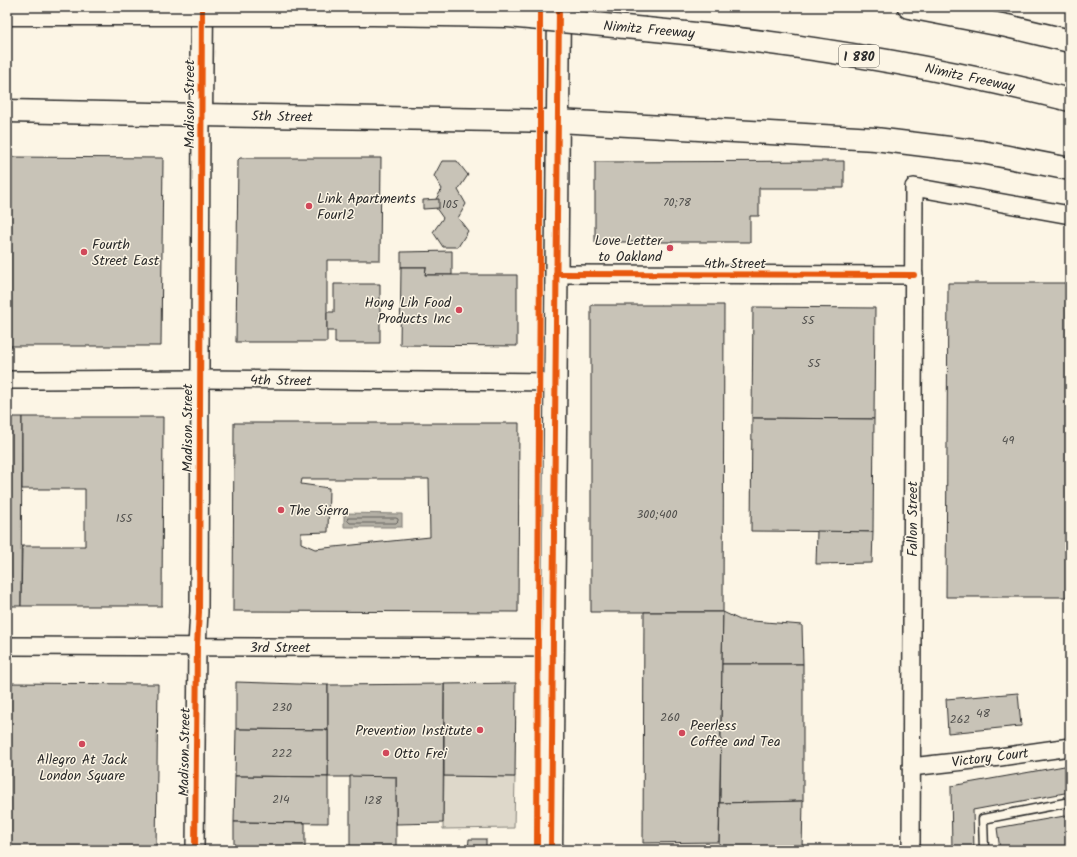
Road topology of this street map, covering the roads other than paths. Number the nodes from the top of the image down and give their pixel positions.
1 (202, 7) edge
2 (559, 7) edge
3 (909, 7) edge
4 (7, 14) edge
5 (1070, 41) edge
6 (1070, 100) edge
7 (7, 111) edge
8 (201, 115) junction
9 (558, 122) junction
10 (1070, 169) edge
11 (1070, 215) edge
12 (556, 274) junction
13 (914, 275) junction
14 (199, 379) junction
15 (7, 380) edge
16 (555, 382) junction
17 (7, 646) edge
18 (197, 646) junction
19 (553, 648) junction
20 (1070, 747) edge
21 (911, 767) junction
22 (1070, 802) edge
23 (195, 850) edge
24 (551, 850) edge
25 (911, 850) edge
26 (984, 850) edge

1 - 8 main road, Madison Street
2 - 9 main road
3 - 5 main road
4 - 6 main road, Nimitz Freeway / I 880, bridge
7 - 8 main road, 5th Street
8 - 9 main road, 5th Street
8 - 14 street, Madison Street
9 - 10 main road, 5th Street
9 - 12 main road
11 - 13 street, Fallon Street
12 - 13 street, 4th Street
12 - 16 main road
13 - 21 street, Fallon Street
14 - 15 street, 4th Street
14 - 16 street, 4th Street
14 - 18 street, Madison Street
16 - 19 main road
17 - 18 street, 3rd Street
18 - 19 street, 3rd Street
18 - 23 street, Madison Street
19 - 24 main road
20 - 21 street, Victory Court
21 - 25 street, Fallon Street
22 - 26 lane

